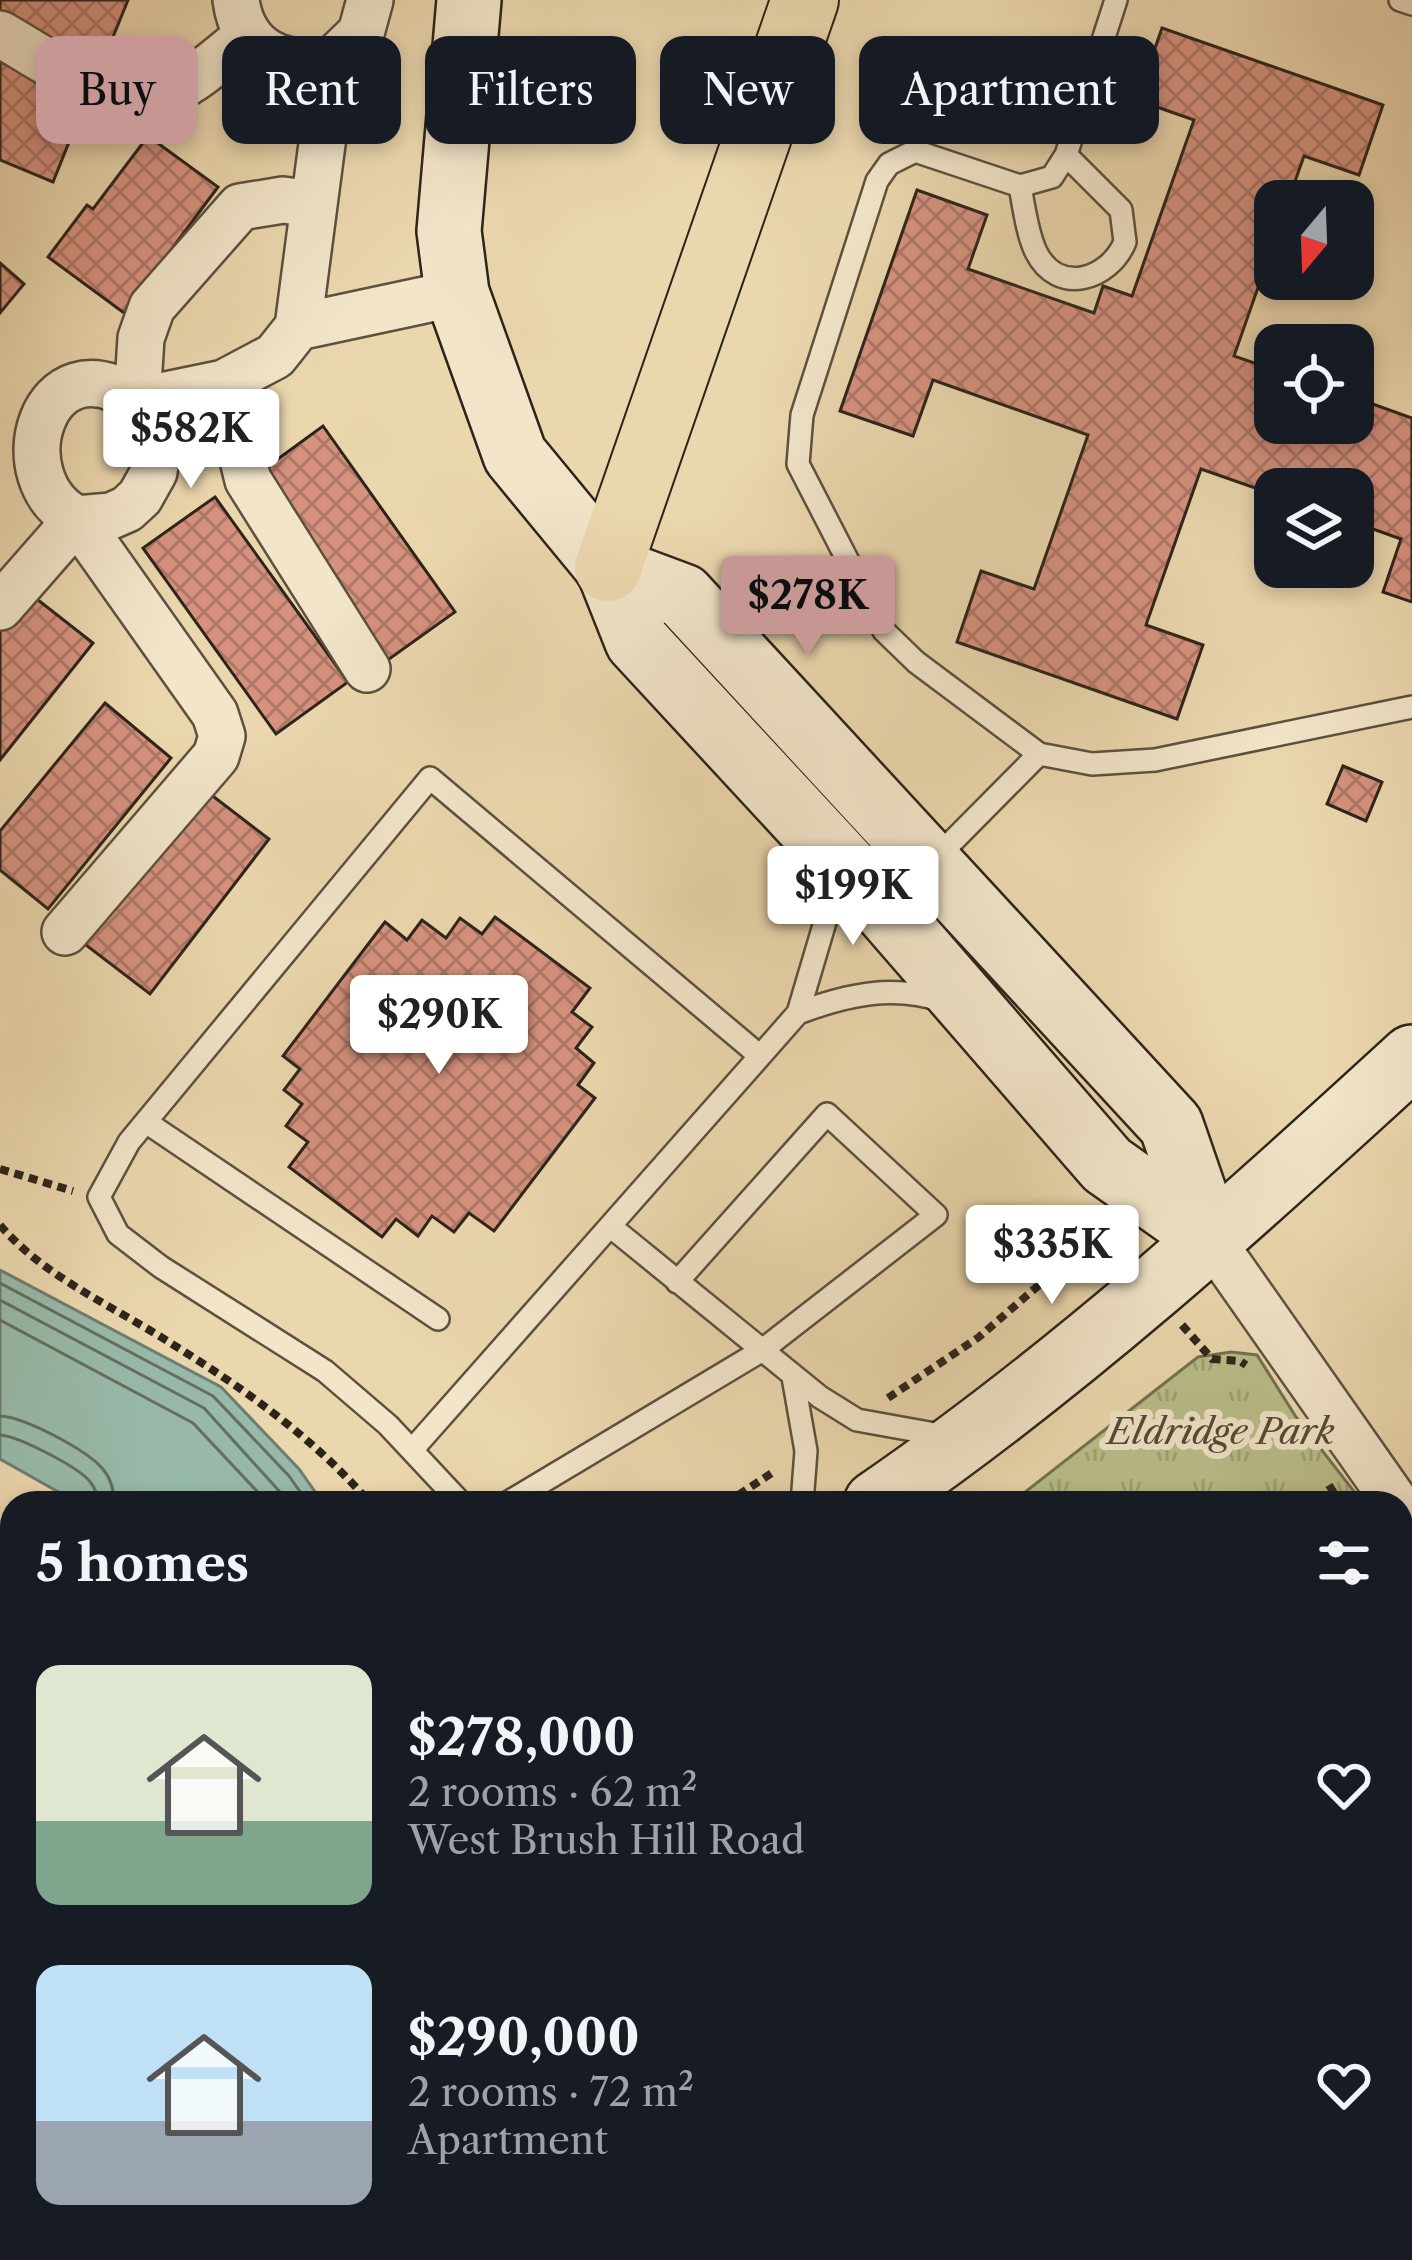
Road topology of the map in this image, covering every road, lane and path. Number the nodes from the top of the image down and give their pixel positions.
1 (370, 0) edge
2 (469, 0) edge
3 (805, 0) edge
4 (1116, 0) edge
5 (1400, 0) edge
6 (1412, 4) edge
7 (242, 18) edge
8 (0, 34) edge
9 (359, 36) edge
10 (322, 144) edge
11 (1066, 154) junction
12 (1020, 186) junction
13 (314, 204) junction
14 (457, 293) junction
15 (298, 327) junction
16 (224, 383) junction
17 (137, 401) junction
18 (14, 412) edge
19 (88, 518) junction
20 (608, 568) junction
21 (0, 607) edge
22 (368, 669) dead end
23 (1412, 707) edge
24 (1039, 754) junction
25 (804, 820) junction
26 (907, 885) junction
27 (65, 932) dead end
28 (974, 1012) junction
29 (798, 1013) junction
30 (760, 1056) junction
31 (1412, 1057) edge
32 (146, 1122) junction
33 (0, 1169) edge
34 (99, 1197) junction
35 (0, 1225) edge
36 (610, 1226) junction
37 (1098, 1234) dead end
38 (1210, 1238) junction
39 (677, 1282) junction
40 (438, 1318) dead end
41 (761, 1351) junction
42 (793, 1377) junction
43 (857, 1420) junction
44 (969, 1439) junction
45 (412, 1450) junction
46 (806, 1451) junction
47 (360, 1491) edge
48 (450, 1491) edge
49 (527, 1491) edge
50 (744, 1491) edge
51 (803, 1491) edge
52 (894, 1491) edge
53 (1393, 1491) edge

1 - 9 street
2 - 14 main road
3 - 20 highway
4 - 11 lane
5 - 6 lane
7 - 8 street
10 - 13 street
11 - 12 lane
11 - 12 lane
12 - 24 lane
13 - 15 street
13 - 17 street
14 - 15 street
14 - 20 main road
15 - 16 street
16 - 17 street
16 - 22 street
17 - 18 street
17 - 19 street
18 - 19 street
19 - 21 street
19 - 27 street
20 - 25 main road
20 - 26 main road
23 - 24 lane
24 - 26 lane
25 - 26 main road
25 - 29 lane
26 - 28 main road
26 - 38 main road
28 - 29 lane
28 - 38 main road
29 - 30 lane
30 - 32 lane
30 - 36 lane
31 - 38 main road
32 - 34 lane
32 - 40 lane
33 - 34 path
34 - 45 lane
35 - 47 path
36 - 39 lane
36 - 45 lane
37 - 43 path
38 - 44 main road
38 - 53 street
39 - 41 lane
39 - 41 lane
41 - 42 lane
41 - 49 lane
42 - 43 lane
42 - 46 lane
43 - 44 lane
44 - 52 main road
45 - 48 lane
46 - 50 path
46 - 51 lane

